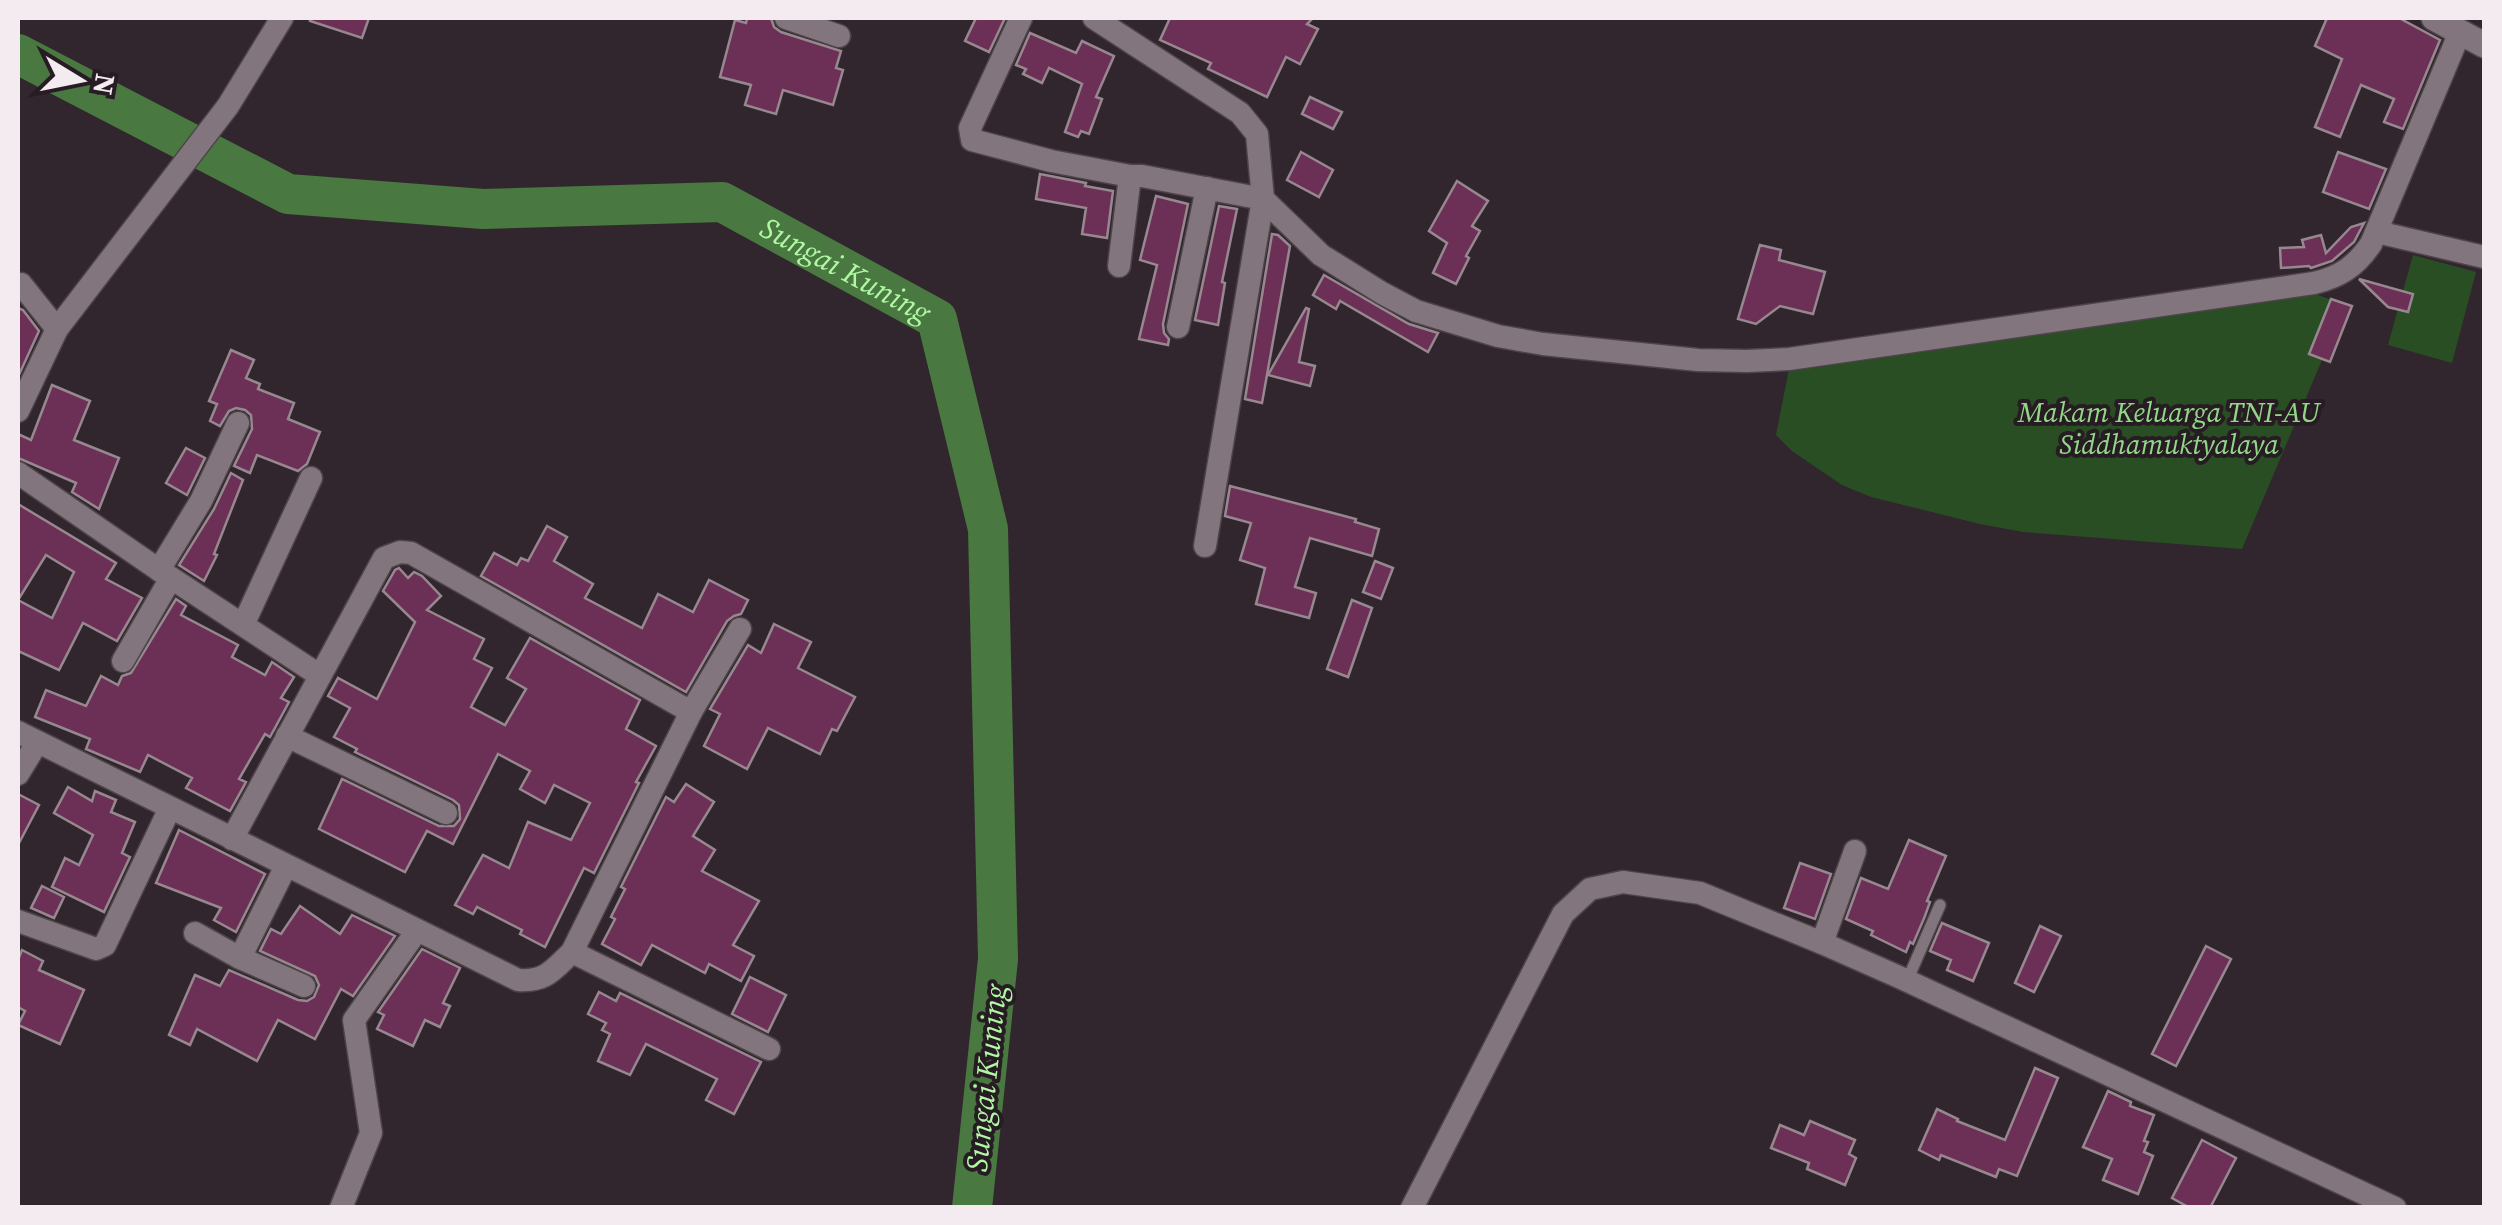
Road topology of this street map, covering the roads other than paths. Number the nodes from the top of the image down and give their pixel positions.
1 (282, 18) edge
2 (786, 18) edge
3 (1021, 18) edge
4 (2434, 18) edge
5 (1098, 19) edge
6 (2460, 32) junction
7 (839, 36) dead end
8 (2484, 44) edge
9 (1130, 176) junction
10 (1207, 188) junction
11 (1262, 200) junction
12 (2377, 232) junction
13 (2484, 256) edge
14 (1119, 266) dead end
15 (21, 284) dead end
16 (1178, 326) dead end
17 (57, 329) junction
18 (18, 412) edge
19 (238, 423) dead end
20 (18, 473) edge
21 (311, 478) dead end
22 (1205, 546) dead end
23 (165, 574) junction
24 (242, 625) junction
25 (740, 628) dead end
26 (123, 661) dead end
27 (319, 675) junction
28 (691, 712) junction
29 (287, 736) junction
30 (27, 737) edge
31 (18, 774) edge
32 (170, 808) junction
33 (446, 813) dead end
34 (232, 839) junction
35 (1854, 851) dead end
36 (286, 866) junction
37 (1940, 905) dead end
38 (18, 921) edge
39 (416, 932) junction
40 (195, 933) dead end
41 (1822, 943) junction
42 (572, 952) junction
43 (240, 958) junction
44 (1907, 981) junction
45 (304, 986) dead end
46 (770, 1048) dead end
47 (342, 1208) edge
48 (1412, 1208) edge
49 (2395, 1208) edge

1 - 17 street
2 - 7 street
3 - 9 street
4 - 6 street
5 - 11 street
6 - 8 street
6 - 12 street
9 - 10 street
9 - 14 street
10 - 11 street
10 - 16 street
11 - 12 street
11 - 22 street
12 - 13 street
15 - 17 street
17 - 18 street
19 - 23 street
20 - 23 street
21 - 24 street
23 - 24 street
23 - 26 street
24 - 27 street
25 - 28 street
27 - 28 street
27 - 29 street
28 - 42 street
29 - 33 street
29 - 34 street
30 - 31 street
30 - 32 street
32 - 34 street
32 - 38 street
34 - 36 street
35 - 41 street
36 - 39 street
36 - 43 street
37 - 44 lane
39 - 42 street
39 - 47 street
40 - 43 street
41 - 44 street
41 - 48 street
42 - 46 street
43 - 45 street
44 - 49 street

